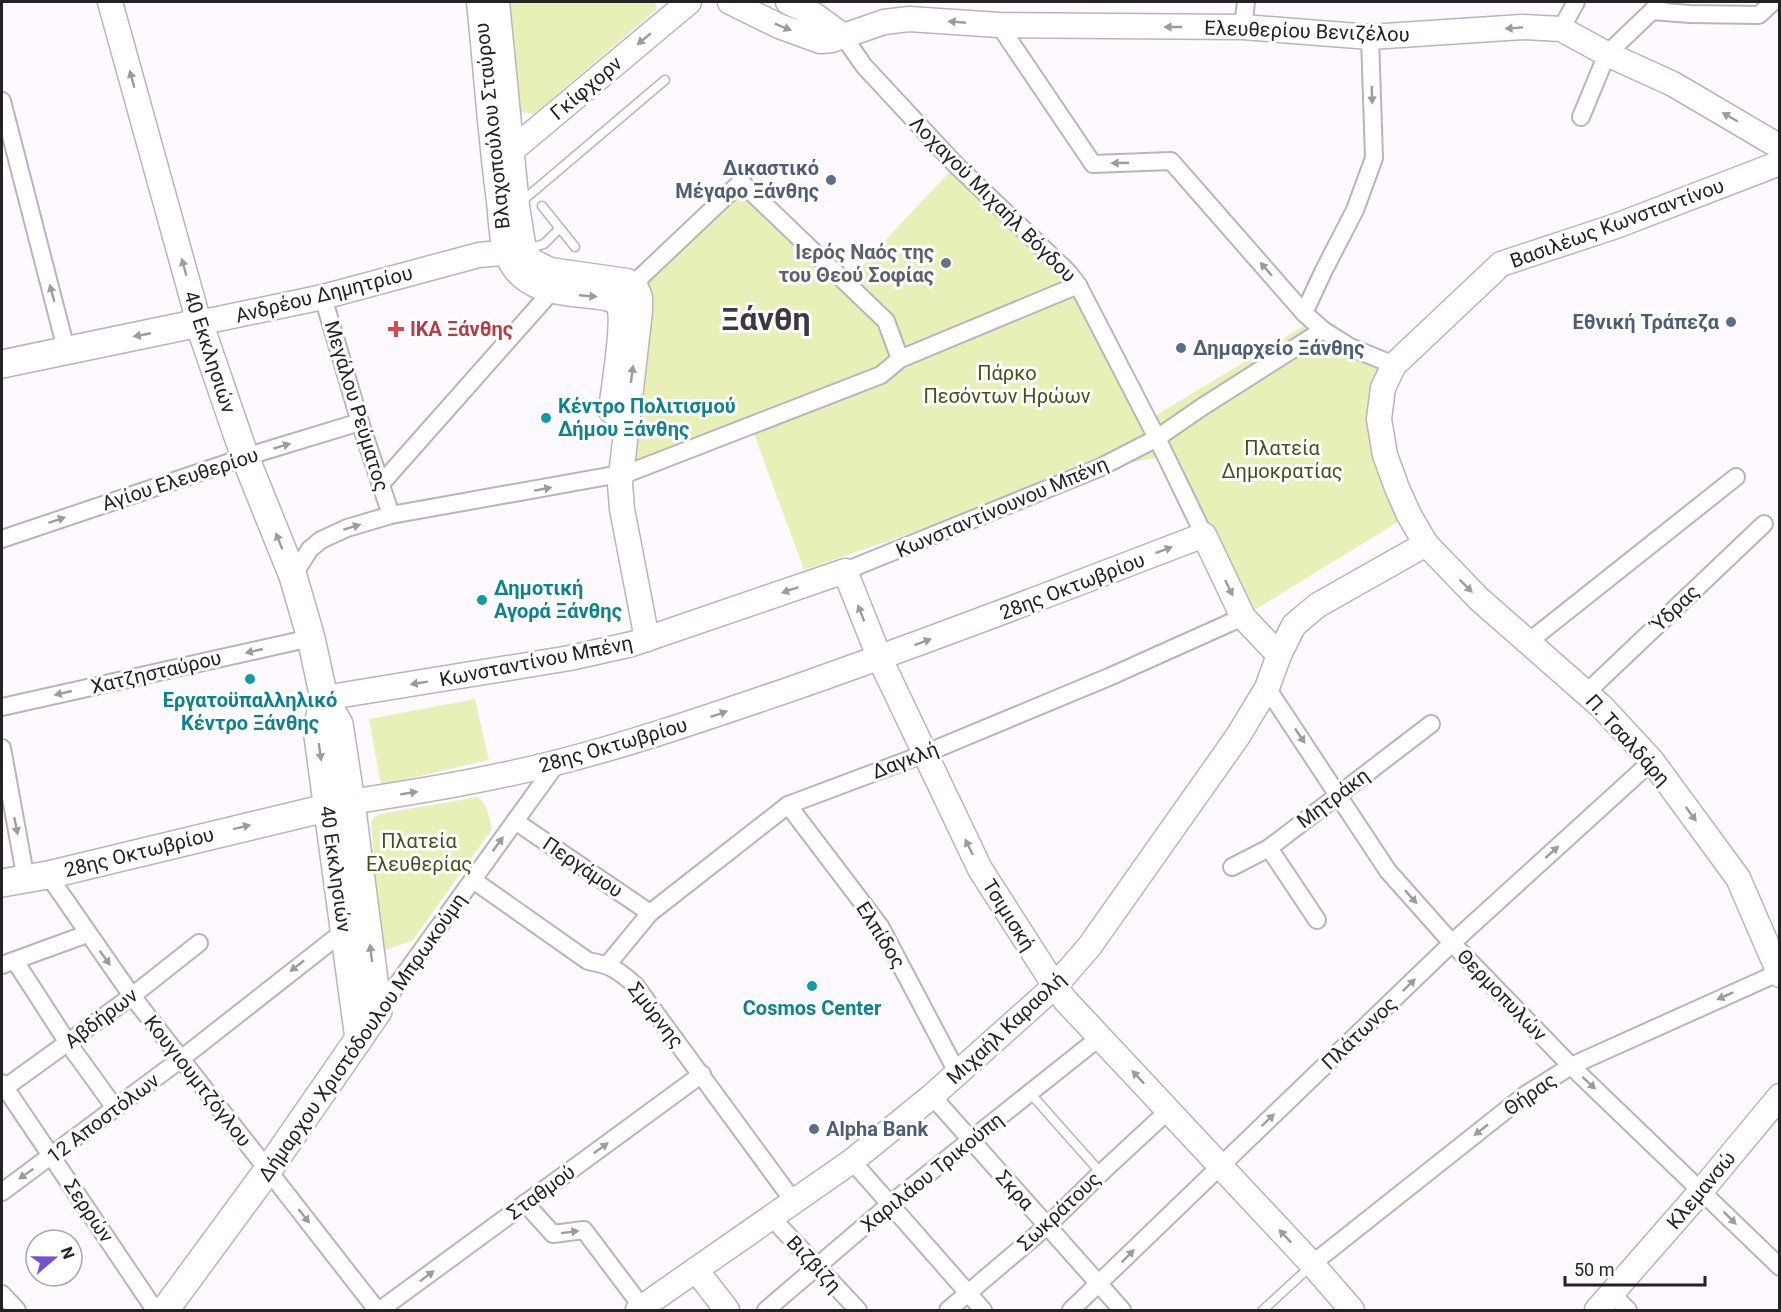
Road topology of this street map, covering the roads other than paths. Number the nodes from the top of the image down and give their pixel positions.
1 (110, 2) edge
2 (479, 2) edge
3 (497, 2) edge
4 (689, 2) edge
5 (730, 2) edge
6 (788, 2) edge
7 (1246, 2) edge
8 (1576, 2) edge
9 (1773, 2) edge
10 (1656, 6) edge
11 (999, 25) junction
12 (1243, 27) junction
13 (1561, 29) junction
14 (843, 36) junction
15 (1370, 37) junction
16 (1607, 54) junction
17 (665, 80) dead end
18 (2, 101) edge
19 (1581, 117) dead end
20 (1779, 147) edge
21 (511, 151) junction
22 (1779, 163) edge
23 (496, 184) junction
24 (517, 206) junction
25 (542, 206) dead end
26 (560, 228) junction
27 (576, 247) dead end
28 (515, 251) junction
29 (463, 260) junction
30 (634, 284) junction
31 (1078, 285) junction
32 (551, 292) junction
33 (323, 297) junction
34 (616, 301) junction
35 (1304, 313) junction
36 (199, 323) junction
37 (1323, 330) junction
38 (66, 349) junction
39 (900, 359) junction
40 (2, 364) edge
41 (1394, 365) junction
42 (360, 422) junction
43 (1157, 438) junction
44 (245, 458) junction
45 (612, 476) junction
46 (1736, 477) dead end
47 (380, 484) junction
48 (391, 515) junction
49 (1764, 524) dead end
50 (1204, 535) junction
51 (2, 539) edge
52 (1426, 543) junction
53 (846, 571) junction
54 (293, 576) junction
55 (1243, 617) junction
56 (311, 638) junction
57 (639, 642) junction
58 (1527, 643) junction
59 (1279, 655) junction
60 (880, 659) junction
61 (1267, 688) junction
62 (1586, 693) junction
63 (324, 698) junction
64 (2, 707) edge
65 (1431, 724) dead end
66 (2, 748) edge
67 (924, 754) junction
68 (1652, 761) junction
69 (557, 763) junction
70 (1338, 793) junction
71 (339, 804) junction
72 (788, 805) junction
73 (515, 821) junction
74 (1269, 848) junction
75 (1232, 867) dead end
76 (25, 879) edge
77 (473, 880) junction
78 (650, 913) junction
79 (1317, 920) dead end
80 (344, 931) junction
81 (87, 934) junction
82 (199, 943) dead end
83 (1452, 943) junction
84 (8, 963) edge
85 (608, 964) junction
86 (1779, 973) edge
87 (1055, 986) junction
88 (132, 996) junction
89 (378, 1011) junction
90 (1100, 1037) junction
91 (359, 1040) junction
92 (68, 1043) junction
93 (181, 1059) junction
94 (1571, 1066) junction
95 (702, 1074) junction
96 (958, 1074) junction
97 (2, 1087) edge
98 (1030, 1093) junction
99 (932, 1096) junction
100 (1779, 1096) edge
101 (115, 1108) junction
102 (1169, 1110) junction
103 (971, 1141) junction
104 (52, 1156) junction
105 (852, 1161) junction
106 (1220, 1166) junction
107 (268, 1170) junction
108 (1101, 1173) junction
109 (1702, 1190) junction
110 (2, 1192) edge
111 (794, 1202) junction
112 (525, 1203) junction
113 (889, 1205) junction
114 (771, 1217) junction
115 (1047, 1226) junction
116 (1312, 1264) junction
117 (816, 1267) junction
118 (1779, 1267) edge
119 (696, 1270) junction
120 (1100, 1284) junction
121 (968, 1293) junction
122 (2, 1294) edge
123 (1612, 1305) edge
124 (640, 1309) edge
125 (17, 1311) edge
126 (155, 1311) edge
127 (165, 1311) edge
128 (379, 1311) edge
129 (727, 1311) edge
130 (766, 1311) edge
131 (858, 1311) edge
132 (948, 1311) edge
133 (983, 1311) edge
134 (1071, 1311) edge
135 (1122, 1311) edge
136 (1263, 1311) edge
137 (1352, 1311) edge

36 -> 1 street, 40 Εκκλησιών
2 - 23 street, Βλαχοπούλου Σταύρου
3 - 21 street, Βλαχοπούλου Σταύρου
4 -> 21 street, Γκίφχορν
5 -> 14 street
6 - 14 street, Λοχαγού Μιχαήλ Βόγδου
7 - 12 street
8 - 13 street
9 - 10 street
10 - 16 street
12 -> 11 street, Ελευθερίου Βενιζέλου
11 -> 14 street, Ελευθερίου Βενιζέλου
35 -> 11 street
12 - 15 street, Ελευθερίου Βενιζέλου
13 -> 15 street, Ελευθερίου Βενιζέλου
13 - 16 street, Ελευθερίου Βενιζέλου
14 - 31 street, Λοχαγού Μιχαήλ Βόγδου
15 -> 35 street
16 - 19 street
20 -> 16 street, Ελευθερίου Βενιζέλου
17 - 24 lane
38 -> 18 street
21 - 23 street, Γκίφχορν
21 - 24 street, Βλαχοπούλου Σταύρου
22 - 41 street, Βασιλέως Κωνσταντίνου
23 - 28 street, Βλαχοπούλου Σταύρου
23 - 29 street
24 - 28 street, Βλαχοπούλου Σταύρου
25 - 26 lane
26 - 27 lane
26 - 28 lane
28 - 29 street, Ανδρέου Δημητρίου
28 - 30 street
28 - 32 street
29 - 33 street, Ανδρέου Δημητρίου
30 - 34 street
30 - 39 street
45 -> 30 street
31 - 39 street
31 - 43 street, Λοχαγού Μιχαήλ Βόγδου
32 -> 34 street
32 - 47 street
33 - 36 street, Ανδρέου Δημητρίου
33 - 42 street, Μεγάλου Ρεύματος
34 - 45 street
35 - 37 street
36 -> 38 main road, Ανδρέου Δημητρίου
36 - 44 main road, 40 Εκκλησιών
37 - 41 street
37 - 43 street, Κωνσταντίνουνου Μπένη
38 - 40 main road, Ανδρέου Δημητρίου
39 - 45 street
41 - 52 street, Βασιλέως Κωνσταντίνου
44 -> 42 street, Αγίου Ελευθερίου
42 - 47 street, Μεγάλου Ρεύματος
43 - 50 street, Λοχαγού Μιχαήλ Βόγδου
43 - 53 street, Κωνσταντίνουνου Μπένη
51 -> 44 street, Αγίου Ελευθερίου
54 -> 44 main road, 40 Εκκλησιών
48 -> 45 street
45 - 57 street
46 - 58 street
47 - 48 street, Μεγάλου Ρεύματος
54 -> 48 street
49 - 62 street, Ύδρας
50 -> 55 street
60 -> 50 street, 28ης Οκτωβρίου
52 -> 58 street, Π. Τσαλδάρη
52 - 59 street, Μιχαήλ Καραολή
53 -> 57 street, Κωνσταντίνου Μπένη
60 -> 53 street, Τσιμισκή
54 - 56 main road, 40 Εκκλησιών
55 - 59 street
55 - 67 street, Δαγκλή
56 - 63 main road, 40 Εκκλησιών
56 -> 64 street, Χατζησταύρου
57 -> 63 street, Κωνσταντίνου Μπένη
58 - 62 street, Π. Τσαλδάρη
59 - 61 street, Μιχαήλ Καραολή
60 - 67 street, Τσιμισκή
69 -> 60 street, 28ης Οκτωβρίου
61 -> 70 street, Θερμοπυλών
61 - 87 street, Μιχαήλ Καραολή
62 - 68 street, Π. Τσαλδάρη
63 - 71 main road, 40 Εκκλησιών
65 - 70 street, Μητράκη
66 -> 76 street
67 - 72 street, Δαγκλή
87 -> 67 street, Τσιμισκή
83 -> 68 street, Πλάτωνος
68 -> 86 street, Π. Τσαλδάρη
71 -> 69 street, 28ης Οκτωβρίου
69 - 73 street, Δήμαρχου Χριστόδουλου Μπρωκούμη
70 - 74 street, Μητράκη
70 -> 83 street, Θερμοπυλών
76 -> 71 main road, 28ης Οκτωβρίου
71 - 80 main road, 40 Εκκλησιών
89 -> 71 main road, 40 Εκκλησιών
72 - 78 street, Δαγκλή
72 - 96 street, Ελπίδος
77 -> 73 street, Δήμαρχου Χριστόδουλου Μπρωκούμη
73 - 78 street, Περγάμου
74 - 75 street, Μητράκη
74 - 79 street
76 - 81 street, Κουγιουμτζόγλου
77 - 85 street, Σμύρνης
77 - 89 street, Δήμαρχου Χριστόδουλου Μπρωκούμη
78 - 85 street, Δαγκλή
80 - 91 main road, 40 Εκκλησιών
80 -> 93 street, 12 Αποστόλων
81 - 84 street
81 -> 88 street, Κουγιουμτζόγλου
82 - 88 street, Αβδήρων
83 - 94 street, Θερμοπυλών
106 -> 83 street, Πλάτωνος
84 - 92 street
85 - 95 street, Σμύρνης
86 -> 94 street, Θήρας
87 - 90 street, Τσιμισκή
87 - 96 street, Μιχαήλ Καραολή
88 - 92 street, Αβδήρων
88 - 93 street, Κουγιουμτζόγλου
89 - 91 main road, Δήμαρχου Χριστόδουλου Μπρωκούμη
90 - 98 street, Χαριλάου Τρικούπη
102 -> 90 street, Τσιμισκή
91 - 107 main road, Δήμαρχου Χριστόδουλου Μπρωκούμη
92 - 97 street, Αβδήρων
92 - 101 street
93 - 101 street, 12 Αποστόλων
93 - 107 street, Κουγιουμτζόγλου
94 -> 109 street, Θερμοπυλών
94 -> 116 street, Θήρας
95 - 111 street, Σμύρνης
112 -> 95 street, Σταθμού
96 - 99 street, Μιχαήλ Καραολή
97 - 104 street, Σερρών
98 - 103 street, Χαριλάου Τρικούπη
98 - 108 lane
99 - 103 street, Σκρα
99 - 105 street, Μιχαήλ Καραολή
100 - 109 street, Κλεμανσώ
101 - 104 street, 12 Αποστόλων
102 - 106 street, Τσιμισκή
102 - 108 street, Σωκράτους
103 - 113 street, Χαριλάου Τρικούπη
103 - 115 street, Σκρα
104 -> 110 street, 12 Αποστόλων
104 - 126 street, Σερρών
105 - 111 street, Μιχαήλ Καραολή
105 - 113 street
116 -> 106 street, Τσιμισκή
120 -> 106 street, Πλάτωνος
107 - 127 main road, Δήμαρχου Χριστόδουλου Μπρωκούμη
107 -> 128 street, Κουγιουμτζόγλου
108 - 115 street, Σωκράτους
109 -> 118 street, Θερμοπυλών
109 - 123 street, Κλεμανσώ
111 - 114 street, Μιχαήλ Καραολή
112 -> 124 street
128 -> 112 street, Σταθμού
113 - 117 street, Χαριλάου Τρικούπη
113 - 121 street
114 - 117 street, Βιζβίζη
114 - 119 street, Μιχαήλ Καραολή
115 - 120 street, Σκρα
115 - 121 street, Σωκράτους
116 - 136 lane
116 - 137 street, Τσιμισκή
117 - 130 street, Χαριλάου Τρικούπη
117 - 131 street, Βιζβίζη
119 - 124 street, Μιχαήλ Καραολή
119 - 129 street
120 - 134 street, Πλάτωνος
120 - 135 street, Σκρα
121 - 132 street, Σωκράτους
121 - 133 street
122 - 125 street

